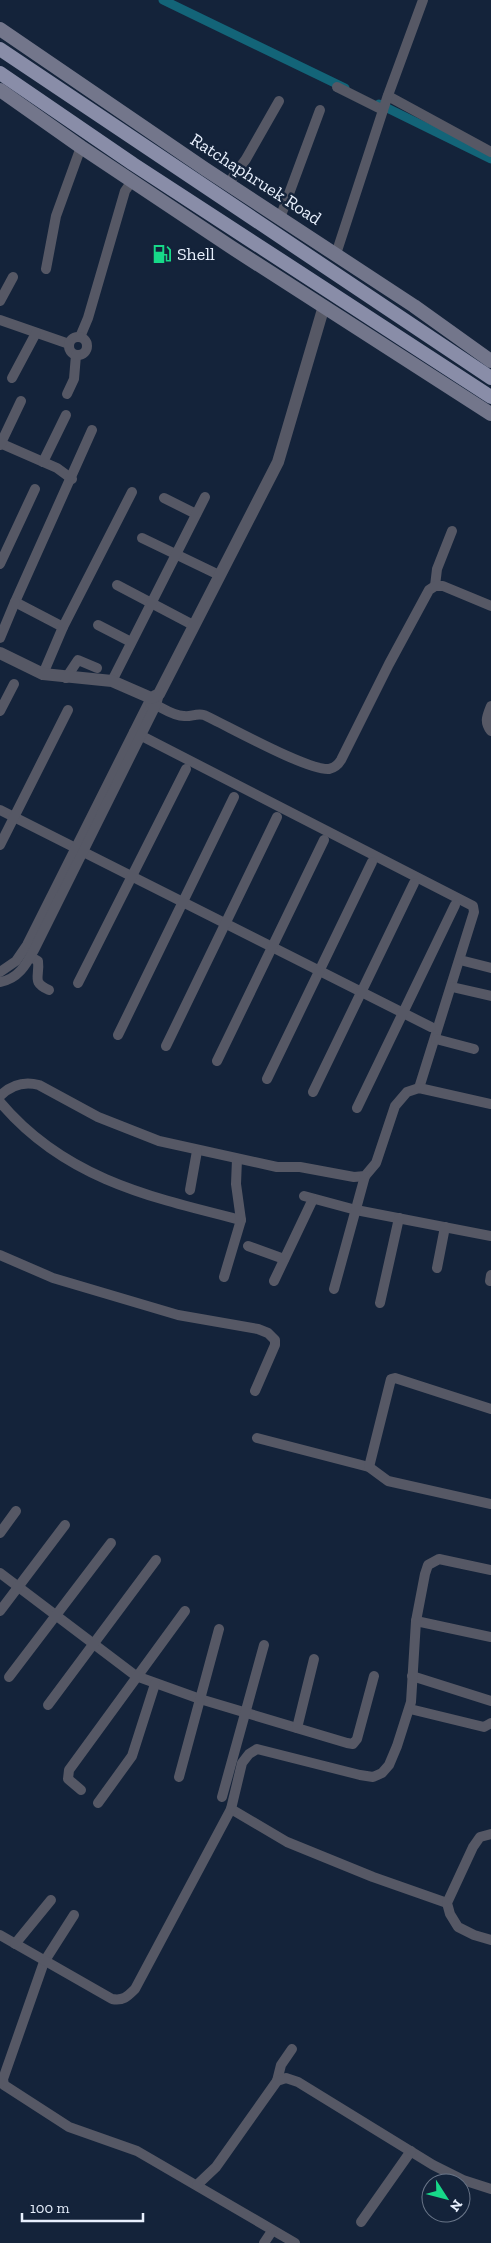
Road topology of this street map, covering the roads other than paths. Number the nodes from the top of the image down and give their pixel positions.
1 (423, 0) edge
2 (0, 29) edge
3 (0, 49) edge
4 (0, 73) edge
5 (337, 87) dead end
6 (0, 90) edge
7 (388, 97) junction
8 (279, 101) dead end
9 (320, 110) dead end
10 (383, 110) junction
11 (129, 137) junction
12 (81, 147) junction
13 (491, 152) edge
14 (97, 157) junction
15 (205, 169) junction
16 (132, 181) junction
17 (228, 184) junction
18 (168, 186) junction
19 (280, 218) junction
20 (336, 254) junction
21 (46, 268) dead end
22 (13, 277) dead end
23 (0, 301) edge
24 (324, 306) junction
25 (423, 313) junction
26 (0, 320) edge
27 (36, 333) junction
28 (80, 337) junction
29 (68, 344) junction
30 (491, 352) edge
31 (76, 355) junction
32 (491, 361) edge
33 (429, 374) junction
34 (12, 378) dead end
35 (491, 378) edge
36 (67, 394) dead end
37 (491, 397) edge
38 (21, 401) dead end
39 (491, 414) edge
40 (66, 415) dead end
41 (491, 422) edge
42 (92, 430) dead end
43 (0, 444) edge
44 (43, 462) junction
45 (72, 479) junction
46 (35, 489) dead end
47 (132, 492) dead end
48 (205, 497) dead end
49 (164, 498) dead end
50 (196, 514) junction
51 (452, 531) dead end
52 (142, 538) dead end
53 (176, 553) junction
54 (0, 564) edge
55 (219, 575) junction
56 (117, 585) dead end
57 (435, 586) junction
58 (15, 602) junction
59 (151, 603) junction
60 (491, 606) edge
61 (98, 625) dead end
62 (194, 625) junction
63 (64, 627) junction
64 (0, 638) edge
65 (131, 642) junction
66 (0, 653) edge
67 (97, 668) dead end
68 (43, 674) junction
69 (66, 678) junction
70 (112, 681) junction
71 (14, 684) dead end
72 (154, 700) junction
73 (491, 706) edge
74 (68, 710) dead end
75 (0, 711) edge
76 (491, 731) edge
77 (138, 735) junction
78 (186, 769) dead end
79 (234, 797) dead end
80 (0, 810) edge
81 (14, 817) junction
82 (278, 817) dead end
83 (324, 840) dead end
84 (0, 845) edge
85 (79, 851) junction
86 (372, 862) dead end
87 (132, 877) junction
88 (414, 883) dead end
89 (182, 903) junction
90 (455, 905) dead end
91 (225, 925) junction
92 (272, 948) junction
93 (31, 957) junction
94 (460, 960) junction
95 (491, 968) edge
96 (319, 971) junction
97 (0, 972) edge
98 (0, 982) edge
99 (78, 983) dead end
100 (452, 987) junction
101 (49, 990) dead end
102 (361, 992) junction
103 (491, 996) edge
104 (402, 1013) junction
105 (431, 1027) dead end
106 (118, 1035) dead end
107 (436, 1039) junction
108 (166, 1046) dead end
109 (474, 1049) dead end
110 (217, 1061) dead end
111 (266, 1079) dead end
112 (420, 1088) junction
113 (313, 1092) dead end
114 (0, 1096) edge
115 (0, 1102) edge
116 (491, 1104) edge
117 (357, 1108) dead end
118 (197, 1151) junction
119 (237, 1159) junction
120 (365, 1176) junction
121 (190, 1190) dead end
122 (356, 1210) junction
123 (399, 1218) junction
124 (241, 1220) junction
125 (445, 1227) junction
126 (491, 1236) edge
127 (248, 1246) dead end
128 (0, 1255) edge
129 (284, 1259) junction
130 (437, 1268) dead end
131 (224, 1277) dead end
132 (274, 1281) dead end
133 (334, 1289) dead end
134 (380, 1303) dead end
135 (255, 1391) dead end
136 (491, 1409) edge
137 (257, 1438) dead end
138 (369, 1467) junction
139 (491, 1504) edge
140 (16, 1511) dead end
141 (65, 1526) dead end
142 (0, 1533) edge
143 (111, 1543) dead end
144 (156, 1560) dead end
145 (491, 1570) edge
146 (0, 1573) edge
147 (18, 1586) junction
148 (0, 1610) edge
149 (185, 1611) dead end
150 (56, 1615) junction
151 (416, 1620) junction
152 (219, 1628) dead end
153 (491, 1637) edge
154 (94, 1644) junction
155 (264, 1645) dead end
156 (314, 1659) dead end
157 (136, 1676) junction
158 (374, 1676) dead end
159 (412, 1676) junction
160 (9, 1677) dead end
161 (155, 1684) junction
162 (200, 1699) junction
163 (491, 1701) edge
164 (48, 1705) dead end
165 (410, 1710) junction
166 (246, 1712) junction
167 (491, 1722) edge
168 (297, 1728) junction
169 (179, 1777) dead end
170 (81, 1790) dead end
171 (222, 1797) dead end
172 (98, 1803) dead end
173 (231, 1809) junction
174 (491, 1834) edge
175 (51, 1900) dead end
176 (448, 1903) junction
177 (74, 1915) dead end
178 (0, 1935) edge
179 (491, 1940) edge
180 (15, 1944) junction
181 (44, 1962) junction
182 (292, 2049) dead end
183 (277, 2081) junction
184 (411, 2151) junction
185 (197, 2185) junction
186 (491, 2189) edge
187 (361, 2222) dead end
188 (272, 2231) junction
189 (264, 2243) edge
190 (295, 2243) edge

1 - 7 street
2 - 15 main road, Ratchaphruek Road
3 - 11 main road, Ratchaphruek Road
4 - 18 main road
5 - 10 street
6 - 12 main road
7 - 10 street
7 - 13 street
8 - 17 street
9 - 19 street
10 - 20 street
11 - 15 main road
11 - 35 main road, Ratchaphruek Road
12 - 14 main road
12 - 21 street
14 - 16 main road
14 - 18 main road
15 - 17 main road, Ratchaphruek Road
16 - 24 main road
16 - 28 street
17 - 19 main road, Ratchaphruek Road
18 - 37 main road
19 - 20 main road, Ratchaphruek Road
20 - 25 main road, Ratchaphruek Road
22 - 23 street
24 - 33 main road
24 - 55 street
25 - 30 main road
25 - 32 main road, Ratchaphruek Road
26 - 27 street
27 - 29 street
27 - 34 street
28 - 29 street
28 - 31 street
29 - 31 street
31 - 36 street
33 - 39 main road
33 - 41 main road
38 - 43 street
40 - 44 street
42 - 45 street
43 - 44 street
44 - 45 street
45 - 58 street
46 - 54 street
47 - 63 street
48 - 50 street
49 - 50 street
50 - 53 street
51 - 57 street
52 - 53 street
53 - 55 street
53 - 59 street
55 - 62 street
56 - 59 street
57 - 60 street
57 - 72 street
58 - 63 street
58 - 64 street
59 - 62 street
59 - 65 street
61 - 65 street
62 - 72 street
63 - 68 street
65 - 70 street
66 - 68 street
67 - 69 street
68 - 69 street
69 - 70 street
70 - 72 street
71 - 75 street
72 - 77 street
73 - 76 street
74 - 81 street
77 - 85 street
77 - 94 street
78 - 87 street
79 - 89 street
80 - 81 street
81 - 84 street
81 - 85 street
82 - 91 street
83 - 92 street
85 - 87 street
85 - 93 street
85 - 97 street
86 - 96 street
87 - 89 street
87 - 99 street
88 - 102 street
89 - 91 street
89 - 106 street
90 - 104 street
91 - 92 street
91 - 108 street
92 - 96 street
92 - 110 street
93 - 98 street
93 - 101 street
94 - 95 street
94 - 100 street
96 - 102 street
96 - 111 street
100 - 103 street
100 - 107 street
102 - 104 street
102 - 113 street
104 - 105 street
104 - 117 street
107 - 109 street
107 - 112 street
112 - 116 street
112 - 120 street
114 - 118 street
115 - 124 street
118 - 119 street
118 - 121 street
119 - 120 street
119 - 124 street
120 - 122 street
122 - 123 street
122 - 129 street
122 - 133 street
123 - 125 street
123 - 134 street
124 - 131 street
125 - 126 street
125 - 130 street
127 - 129 street
128 - 135 street
129 - 132 street
136 - 138 street
137 - 138 street
138 - 139 street
140 - 142 street
141 - 147 street
143 - 150 street
144 - 154 street
145 - 151 street
146 - 147 street
147 - 148 street
147 - 150 street
149 - 157 street
150 - 154 street
150 - 160 street
151 - 153 street
151 - 159 street
152 - 162 street
154 - 157 street
154 - 164 street
155 - 166 street
156 - 168 street
157 - 161 street
157 - 170 street
158 - 168 street
159 - 163 street
159 - 165 street
161 - 162 street
161 - 172 street
162 - 166 street
162 - 169 street
165 - 167 street
165 - 173 street
166 - 168 street
166 - 171 street
173 - 176 street
173 - 181 street
174 - 176 street
175 - 180 street
176 - 179 street
177 - 181 street
178 - 180 street
180 - 181 street
181 - 185 street
182 - 183 street
183 - 184 street
183 - 185 street
184 - 186 street
184 - 187 street
185 - 188 street
188 - 189 street
188 - 190 street

